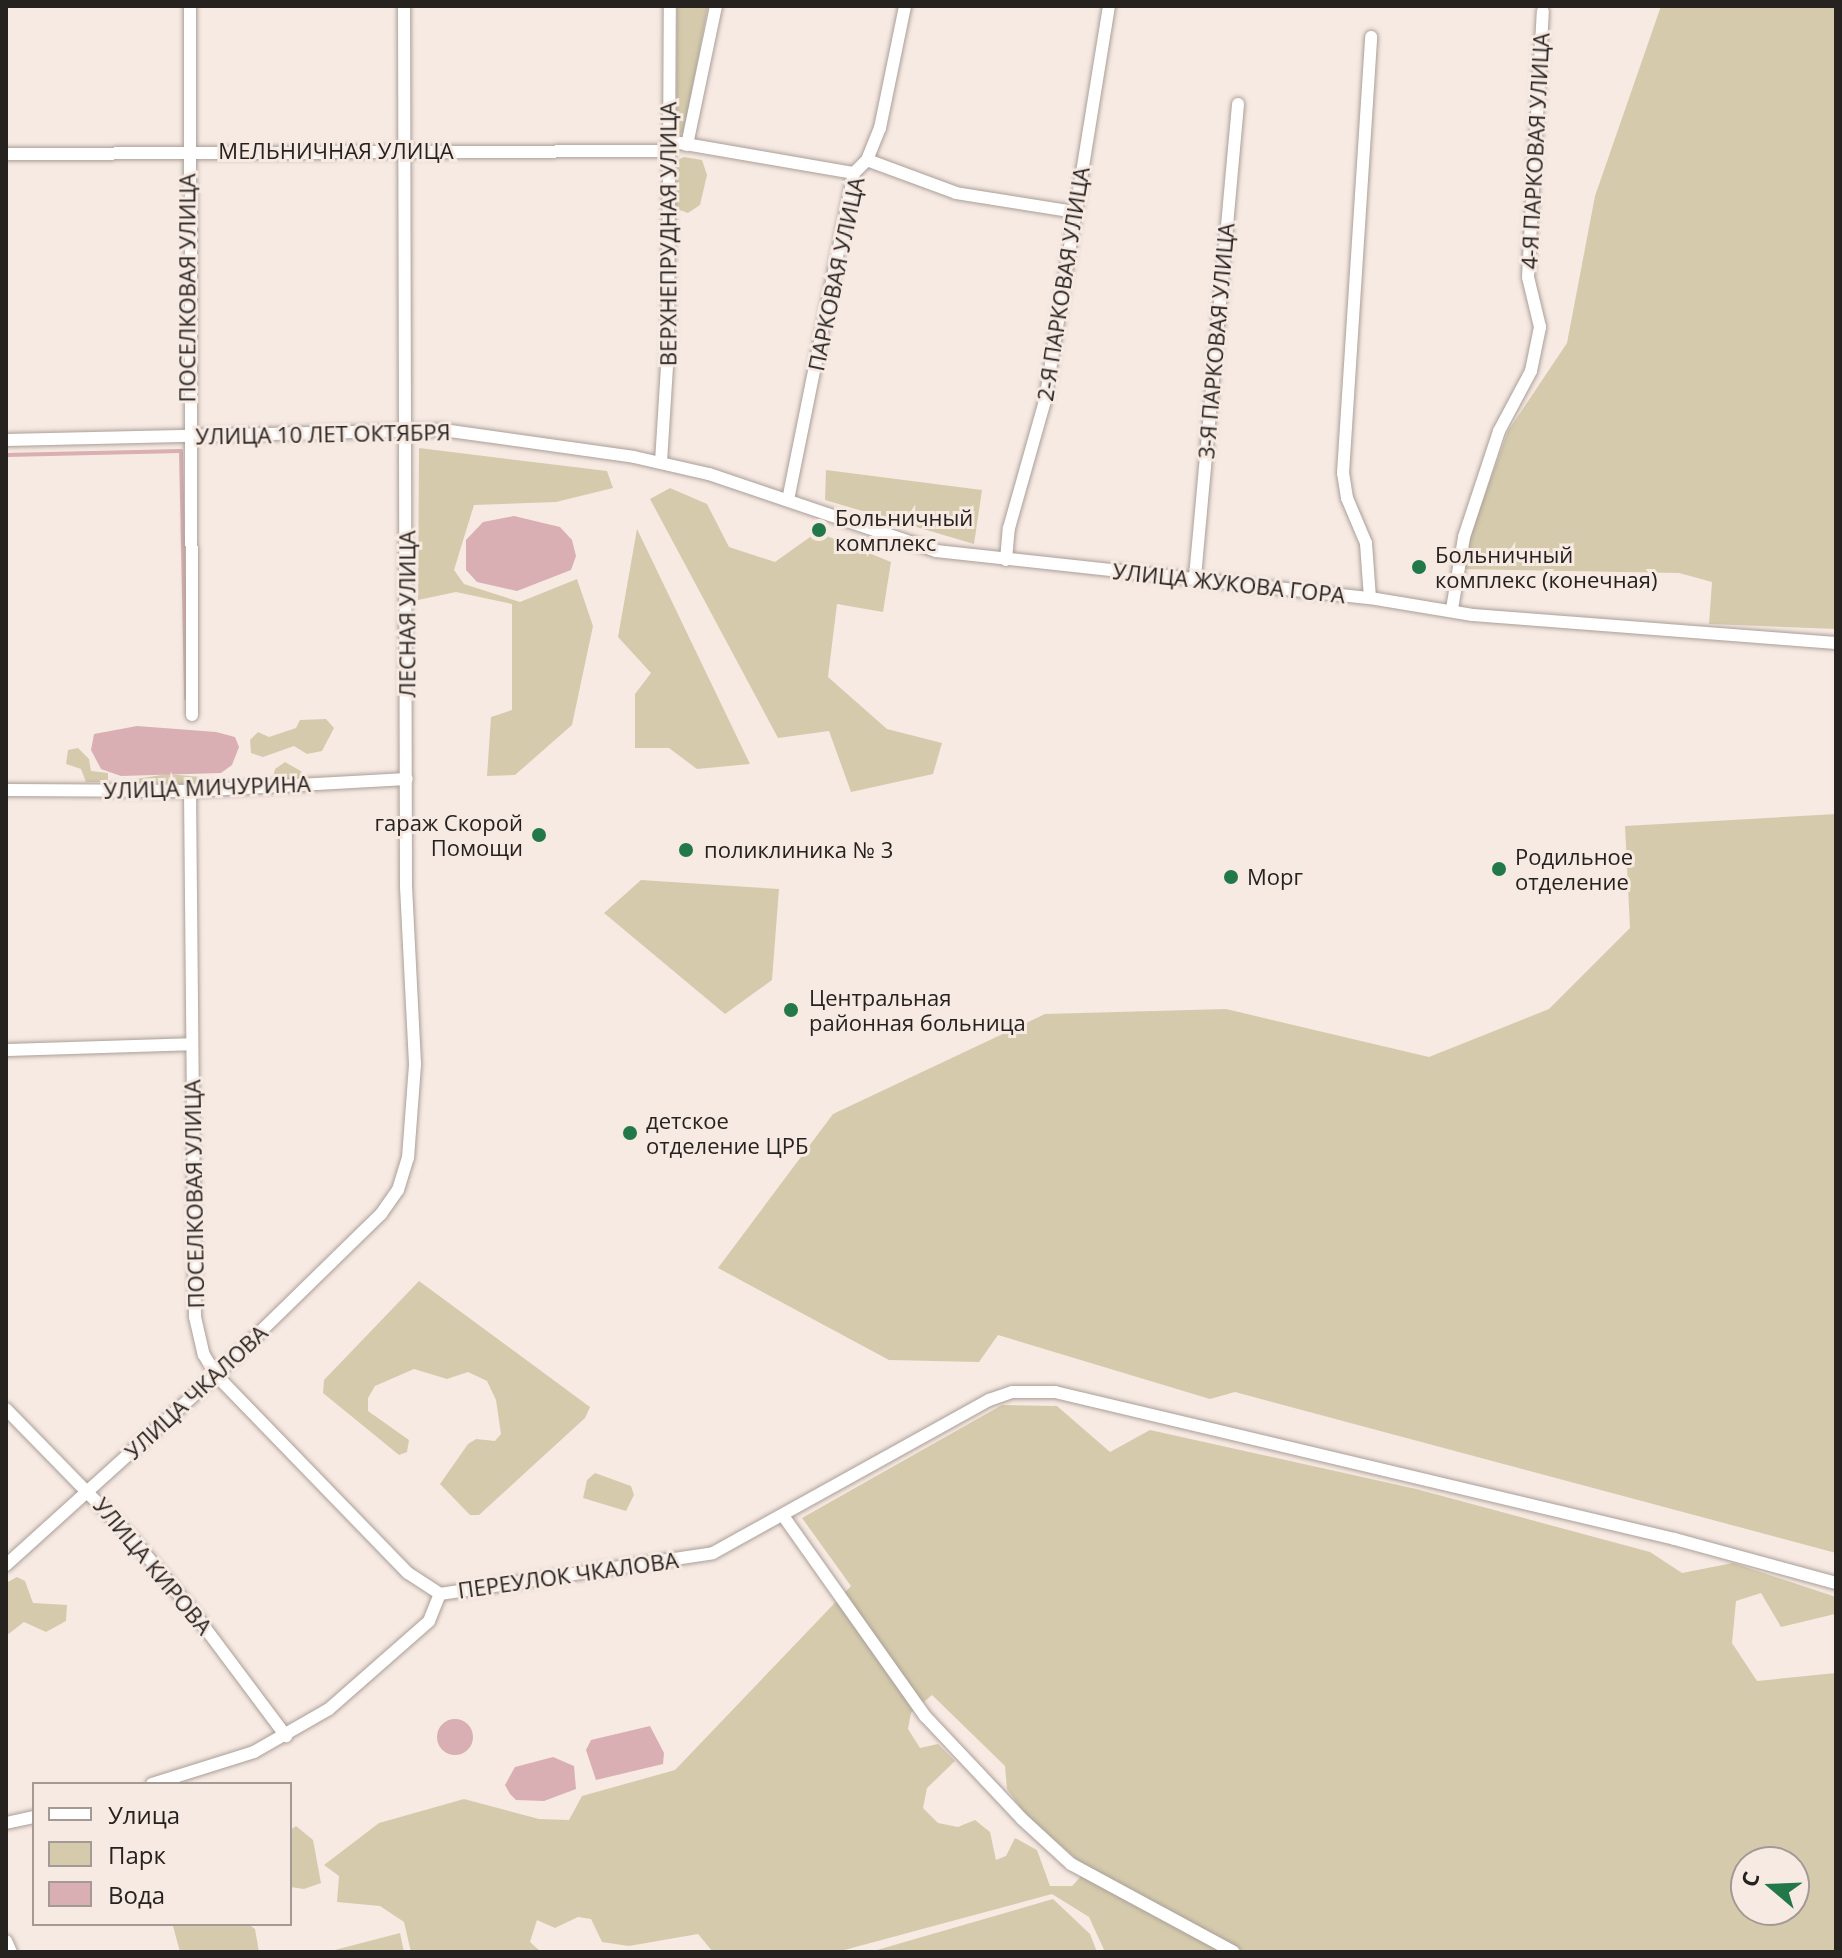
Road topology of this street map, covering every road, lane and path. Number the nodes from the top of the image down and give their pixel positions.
1 (190, 6) edge
2 (404, 6) edge
3 (670, 6) edge
4 (716, 6) edge
5 (905, 6) edge
6 (1109, 6) edge
7 (1543, 11) dead end
8 (1371, 37) dead end
9 (1238, 104) dead end
10 (687, 145) junction
11 (667, 146) junction
12 (404, 150) junction
13 (187, 151) junction
14 (6, 154) edge
15 (867, 160) junction
16 (854, 173) junction
17 (1074, 212) junction
18 (409, 429) junction
19 (187, 436) junction
20 (6, 440) edge
21 (661, 462) junction
22 (788, 500) junction
23 (1006, 560) junction
24 (1195, 577) junction
25 (1370, 598) junction
26 (1452, 609) junction
27 (1836, 643) edge
28 (192, 715) dead end
29 (407, 779) junction
30 (6, 790) edge
31 (190, 791) junction
32 (192, 1044) junction
33 (6, 1050) edge
34 (381, 1214) joint
35 (216, 1375) junction
36 (6, 1409) edge
37 (89, 1491) junction
38 (784, 1517) junction
39 (6, 1565) edge
40 (1836, 1583) edge
41 (440, 1594) junction
42 (286, 1736) junction
43 (158, 1782) edge
44 (32, 1817) edge
45 (6, 1823) edge
46 (6, 1941) edge
47 (11, 1952) edge
48 (1234, 1952) edge

1 - 13 street, ПОСЕЛКОВАЯ УЛИЦА
2 - 12 street, ЛЕСНАЯ УЛИЦА
3 - 11 street, ВЕРХНЕПРУДНАЯ УЛИЦА
4 - 10 street
5 - 15 street, ПАРКОВАЯ УЛИЦА
6 - 17 street, 2-Я ПАРКОВАЯ УЛИЦА
7 - 26 street, 4-Я ПАРКОВАЯ УЛИЦА
8 - 25 street
9 - 24 street, 3-Я ПАРКОВАЯ УЛИЦА
10 - 11 street, МЕЛЬНИЧНАЯ УЛИЦА
10 - 16 street, МЕЛЬНИЧНАЯ УЛИЦА
11 - 12 street, МЕЛЬНИЧНАЯ УЛИЦА
11 - 21 street, ВЕРХНЕПРУДНАЯ УЛИЦА
12 - 13 street, МЕЛЬНИЧНАЯ УЛИЦА
12 - 18 street, ЛЕСНАЯ УЛИЦА
13 - 14 street, МЕЛЬНИЧНАЯ УЛИЦА
13 - 19 street, ПОСЕЛКОВАЯ УЛИЦА
15 - 16 street, ПАРКОВАЯ УЛИЦА
15 - 17 street
16 - 22 street, ПАРКОВАЯ УЛИЦА
17 - 23 street, 2-Я ПАРКОВАЯ УЛИЦА
18 - 19 street, УЛИЦА 10 ЛЕТ ОКТЯБРЯ
18 - 21 street, УЛИЦА 10 ЛЕТ ОКТЯБРЯ
18 - 29 street, ЛЕСНАЯ УЛИЦА
19 - 20 street, УЛИЦА 10 ЛЕТ ОКТЯБРЯ
19 - 28 street, ПОСЕЛКОВАЯ УЛИЦА
21 - 22 street, УЛИЦА 10 ЛЕТ ОКТЯБРЯ
22 - 23 street, УЛИЦА 10 ЛЕТ ОКТЯБРЯ
23 - 24 street, УЛИЦА ЖУКОВА ГОРА
24 - 25 street, УЛИЦА ЖУКОВА ГОРА
25 - 26 street, УЛИЦА ЖУКОВА ГОРА
26 - 27 street
29 - 31 street, УЛИЦА МИЧУРИНА
29 - 34 street, ЛЕСНАЯ УЛИЦА
30 - 31 street, УЛИЦА МИЧУРИНА
31 - 32 street, ПОСЕЛКОВАЯ УЛИЦА
32 - 33 street
32 - 35 street, ПОСЕЛКОВАЯ УЛИЦА
34 - 35 street, УЛИЦА ЧКАЛОВА
35 - 37 street, УЛИЦА ЧКАЛОВА
35 - 41 street, ПОСЕЛКОВАЯ УЛИЦА
36 - 37 street, УЛИЦА КИРОВА
37 - 39 street, УЛИЦА ЧКАЛОВА
37 - 42 street, УЛИЦА КИРОВА
38 - 40 street, ПЕРЕУЛОК ЧКАЛОВА
38 - 41 street, ПЕРЕУЛОК ЧКАЛОВА
38 - 48 street
41 - 42 street, ПЕРЕУЛОК ЧКАЛОВА
42 - 43 street, ПЕРЕУЛОК ЧКАЛОВА
44 - 45 street
46 - 47 street

